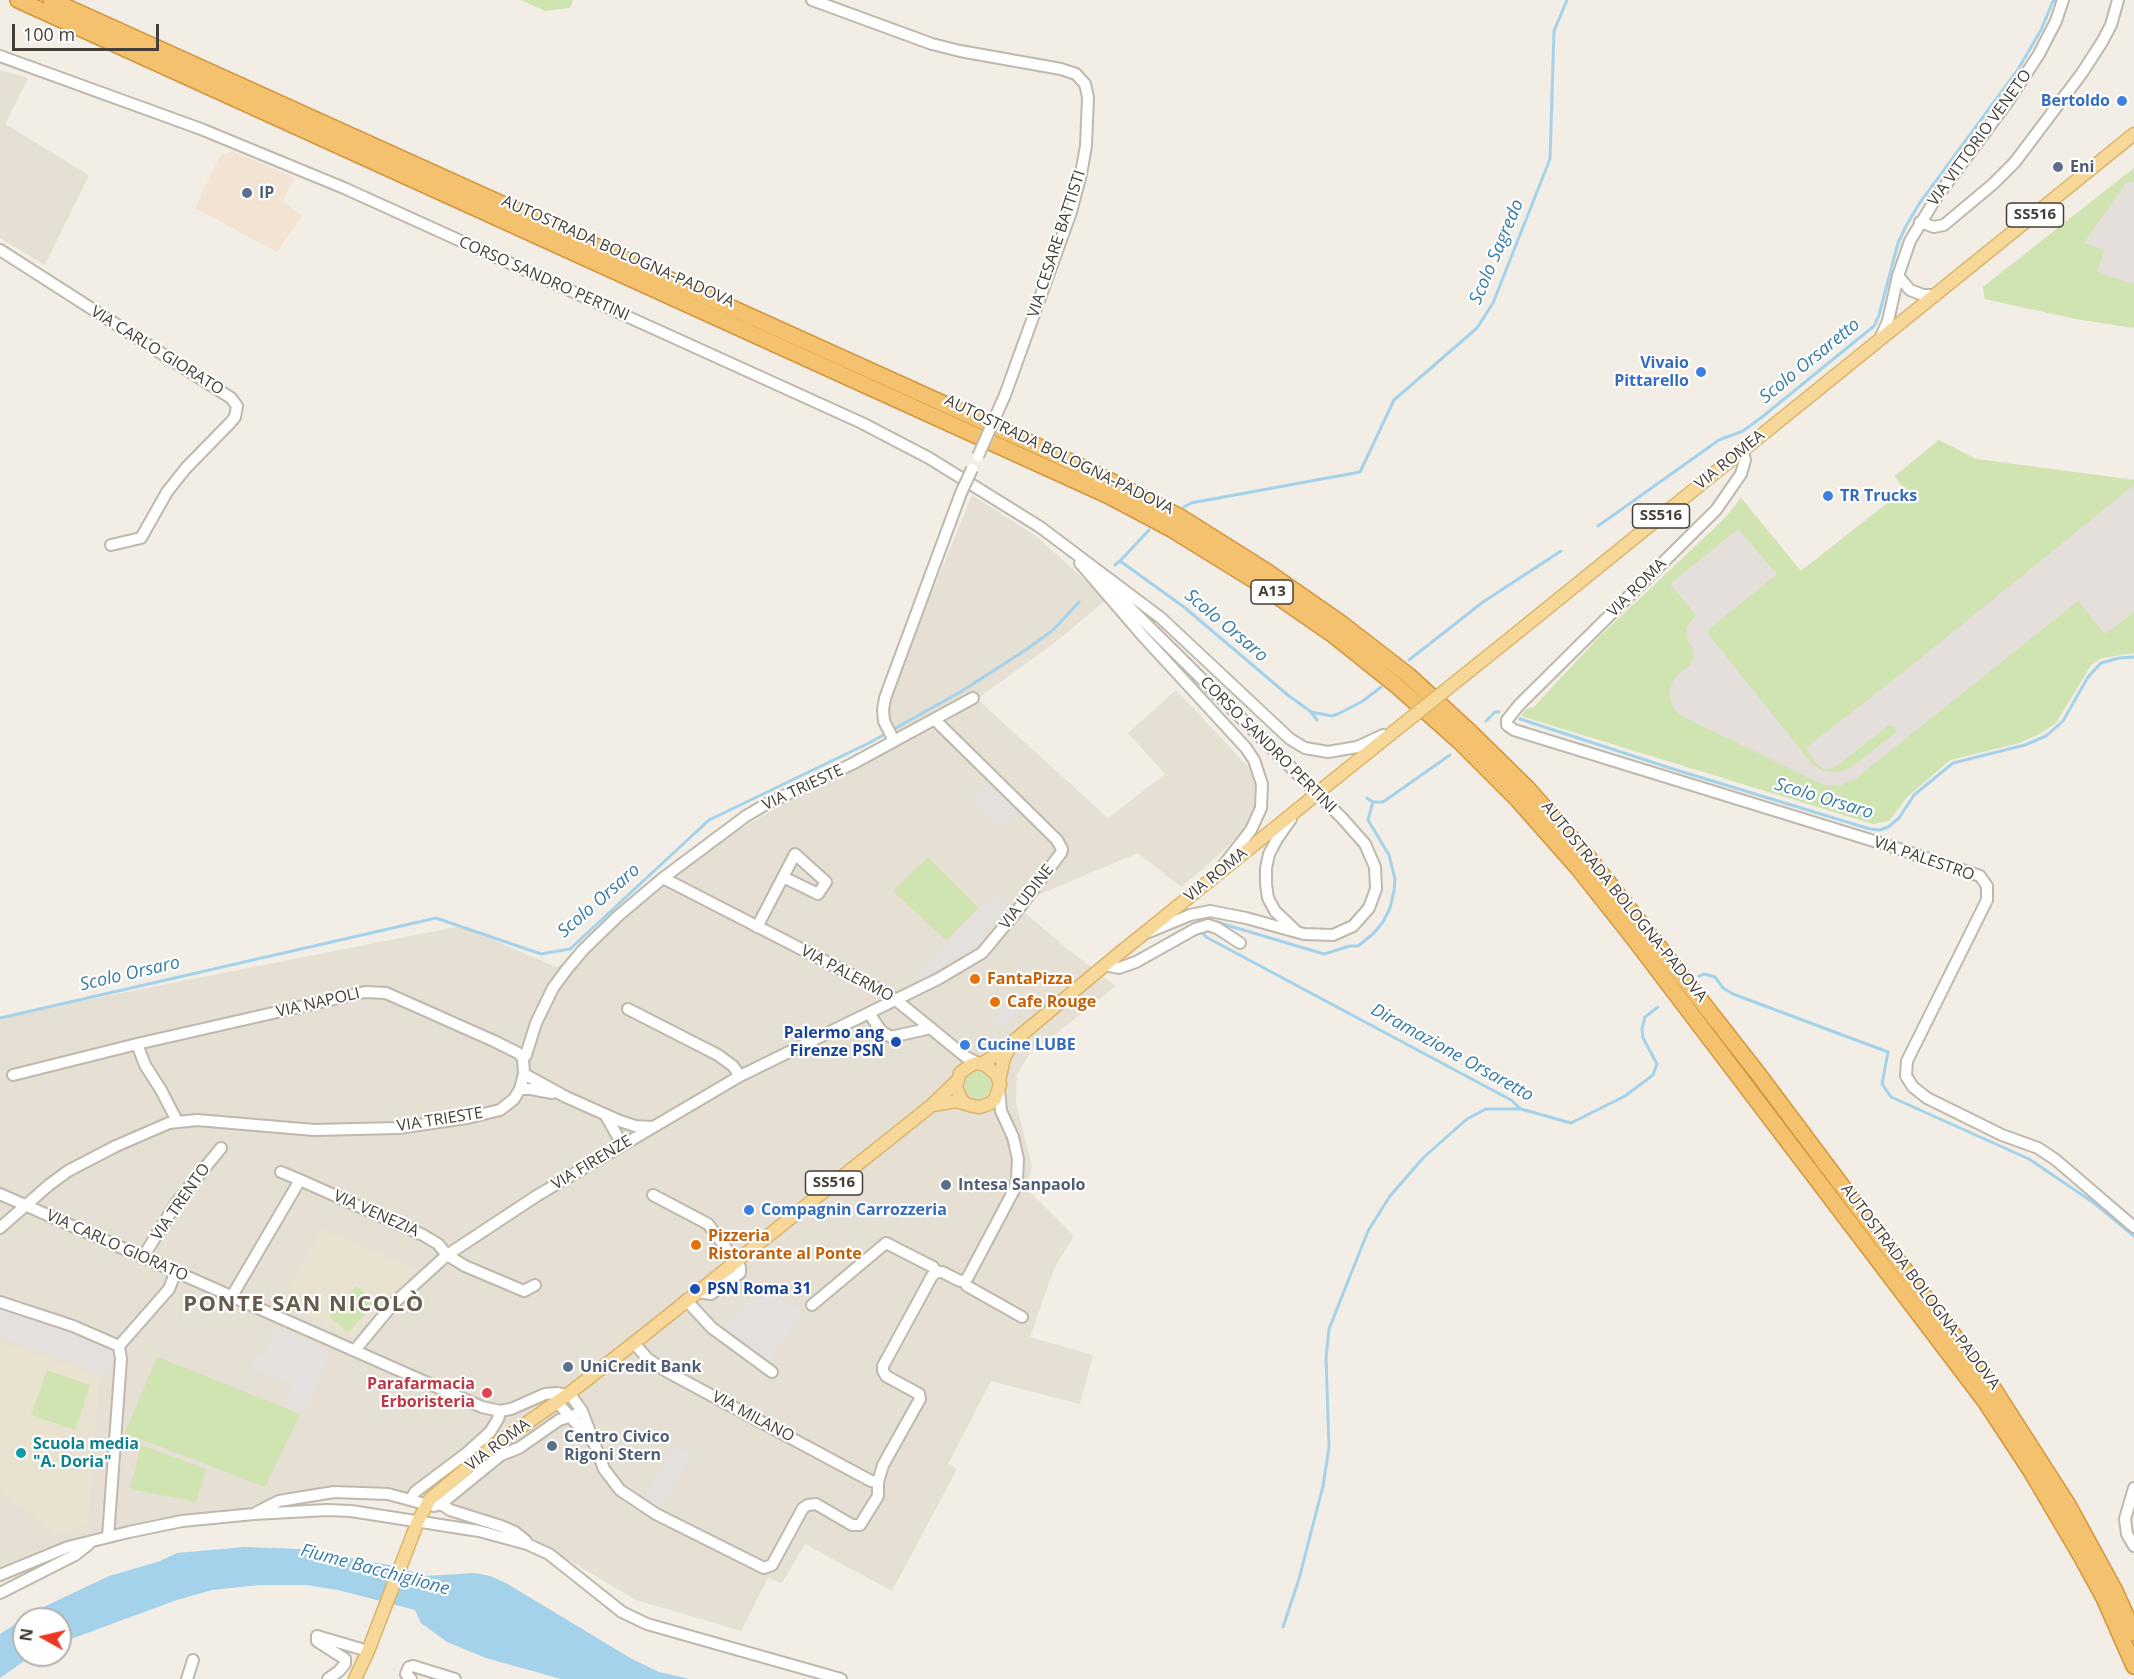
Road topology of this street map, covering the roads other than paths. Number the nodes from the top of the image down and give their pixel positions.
1 (18, 0) edge
2 (51, 0) edge
3 (812, 0) edge
4 (2064, 0) edge
5 (2118, 0) edge
6 (0, 56) edge
7 (2134, 134) edge
8 (1920, 222) junction
9 (0, 250) edge
10 (1898, 276) junction
11 (1935, 295) junction
12 (1880, 339) junction
13 (1743, 450) junction
14 (111, 544) dead end
15 (1066, 547) junction
16 (974, 698) dead end
17 (1510, 716) joint
18 (1412, 717) junction
19 (935, 720) junction
20 (890, 735) junction
21 (1326, 786) joint
22 (1302, 806) junction
23 (783, 877) junction
24 (663, 878) junction
25 (1210, 880) junction
26 (757, 927) junction
27 (1143, 934) junction
28 (1304, 934) junction
29 (1240, 943) dead end
30 (1105, 965) junction
31 (896, 1000) junction
32 (628, 1009) dead end
33 (869, 1013) junction
34 (932, 1028) junction
35 (1012, 1042) junction
36 (137, 1044) junction
37 (959, 1052) junction
38 (523, 1058) junction
39 (980, 1063) junction
40 (525, 1074) junction
41 (13, 1075) dead end
42 (740, 1076) junction
43 (958, 1077) junction
44 (999, 1085) junction
45 (520, 1089) junction
46 (566, 1097) junction
47 (966, 1104) junction
48 (932, 1105) junction
49 (980, 1107) junction
50 (601, 1113) junction
51 (177, 1121) junction
52 (620, 1121) junction
53 (1004, 1121) junction
54 (652, 1127) junction
55 (626, 1142) junction
56 (221, 1148) dead end
57 (281, 1172) dead end
58 (300, 1180) junction
59 (0, 1194) edge
60 (653, 1194) dead end
61 (31, 1208) junction
62 (2134, 1227) edge
63 (0, 1228) edge
64 (447, 1255) junction
65 (143, 1257) junction
66 (736, 1261) junction
67 (176, 1272) junction
68 (937, 1272) junction
69 (964, 1281) junction
70 (535, 1285) dead end
71 (232, 1296) junction
72 (686, 1300) junction
73 (0, 1302) edge
74 (812, 1305) dead end
75 (1022, 1317) dead end
76 (634, 1343) junction
77 (119, 1346) junction
78 (355, 1350) junction
79 (772, 1372) dead end
80 (564, 1397) junction
81 (500, 1411) junction
82 (582, 1411) junction
83 (570, 1417) junction
84 (593, 1443) junction
85 (878, 1482) junction
86 (2134, 1488) edge
87 (112, 1501) junction
88 (254, 1514) junction
89 (416, 1525) junction
90 (121, 1534) junction
91 (108, 1537) junction
92 (93, 1541) junction
93 (527, 1544) junction
94 (2134, 1546) edge
95 (0, 1575) edge
96 (0, 1593) edge
97 (2134, 1633) edge
98 (368, 1651) junction
99 (192, 1660) dead end
100 (2134, 1666) edge
101 (187, 1679) edge
102 (328, 1679) edge
103 (355, 1679) edge
104 (411, 1679) edge
105 (455, 1679) edge
106 (841, 1679) edge

1 - 100 highway, AUTOSTRADA BOLOGNA-PADOVA / A13
2 - 97 highway, AUTOSTRADA BOLOGNA-PADOVA / A13
3 - 20 street, VIA CESARE BATTISTI, bridge
4 - 8 street, VIA VITTORIO VENETO
5 - 8 street
6 - 15 street, CORSO SANDRO PERTINI
7 - 11 main road, VIA ROMEA / SS516
8 - 10 street, VIA VITTORIO VENETO
9 - 14 street, VIA CARLO GIORATO
10 - 11 street
10 - 12 street, VIA VITTORIO VENETO
11 - 12 main road, VIA ROMEA / SS516
12 - 13 main road, VIA ROMEA / SS516
13 - 17 street, VIA ROMA
13 - 18 main road, VIA ROMEA / SS516, bridge
15 - 18 street, CORSO SANDRO PERTINI
15 - 25 street, CORSO SANDRO PERTINI
15 - 28 street, CORSO SANDRO PERTINI
16 - 19 street, VIA TRIESTE
17 - 62 street, VIA PALESTRO
18 - 21 main road, VIA ROMEA / SS516
19 - 20 street, VIA TRIESTE
19 - 31 street, VIA UDINE
20 - 24 street, VIA TRIESTE
21 - 22 main road, VIA ROMA / SS516, bridge
22 - 25 main road, VIA ROMA / SS516
22 - 28 street, CORSO SANDRO PERTINI
23 - 23 street
23 - 26 street
24 - 26 street, VIA PALERMO
24 - 38 street, VIA TRIESTE
25 - 27 main road, VIA ROMA / SS516
26 - 31 street, VIA PALERMO
27 - 28 street, CORSO SANDRO PERTINI
27 - 30 main road, VIA ROMA / SS516
29 - 30 street, VIA ROMA
30 - 35 main road, VIA ROMA / SS516
31 - 33 street, VIA FIRENZE
31 - 34 street, VIA PALERMO
32 - 42 street
33 - 34 street
33 - 42 street, VIA FIRENZE
34 - 37 street, VIA PALERMO
35 - 39 main road, VIA ROMA / SS516
35 - 44 main road, VIA ROMA / SS516
36 - 38 street, VIA NAPOLI
36 - 41 street, VIA NAPOLI
36 - 51 street
37 - 39 street, VIA PALERMO
37 - 43 street
38 - 40 street, VIA TRIESTE
39 - 43 main road, SS516
39 - 44 main road
40 - 45 street, VIA TRIESTE
40 - 46 street
42 - 54 street, VIA FIRENZE
43 - 47 main road
43 - 48 main road, VIA ROMA / SS516
44 - 49 main road
44 - 53 street
45 - 46 street
45 - 51 street, VIA TRIESTE
46 - 50 street
47 - 48 main road
47 - 49 main road
48 - 66 main road, VIA ROMA / SS516
49 - 53 street
50 - 52 street
50 - 55 street
51 - 61 street, VIA TRIESTE
52 - 54 street
52 - 55 street
53 - 69 street
54 - 55 street, VIA FIRENZE
55 - 64 street, VIA FIRENZE
56 - 65 street, VIA TRENTO
57 - 58 street, VIA VENEZIA
58 - 64 street, VIA VENEZIA
58 - 71 street
59 - 61 street, VIA CARLO GIORATO
60 - 66 street
61 - 63 street
61 - 65 street, VIA CARLO GIORATO
64 - 70 street
64 - 78 street, VIA FIRENZE
65 - 67 street, VIA CARLO GIORATO
66 - 72 main road, VIA ROMA / SS516
67 - 71 street, VIA CARLO GIORATO
67 - 77 street
68 - 69 street
68 - 74 street
68 - 85 street
69 - 75 street
71 - 78 street, VIA CARLO GIORATO
72 - 76 main road, VIA ROMA / SS516
72 - 79 street
73 - 77 street
76 - 80 main road, VIA ROMA / SS516
76 - 85 street, VIA MILANO
77 - 87 street
78 - 81 street, VIA CARLO GIORATO
80 - 81 street
80 - 82 street
80 - 83 street
80 - 89 main road, VIA ROMA / SS516
81 - 88 street, VIA ROMA
82 - 83 street, VIA ROMA
82 - 84 street
83 - 84 street
83 - 93 street, VIA ROMA
84 - 85 street
86 - 94 street
87 - 90 street
87 - 91 street
88 - 89 street
88 - 90 street
89 - 93 street
89 - 98 main road, VIA ROMA / SS516
90 - 91 street
91 - 92 street
92 - 95 street
92 - 96 street
93 - 106 street
98 - 102 street
98 - 103 main road, SS516
99 - 101 street
104 - 105 street

